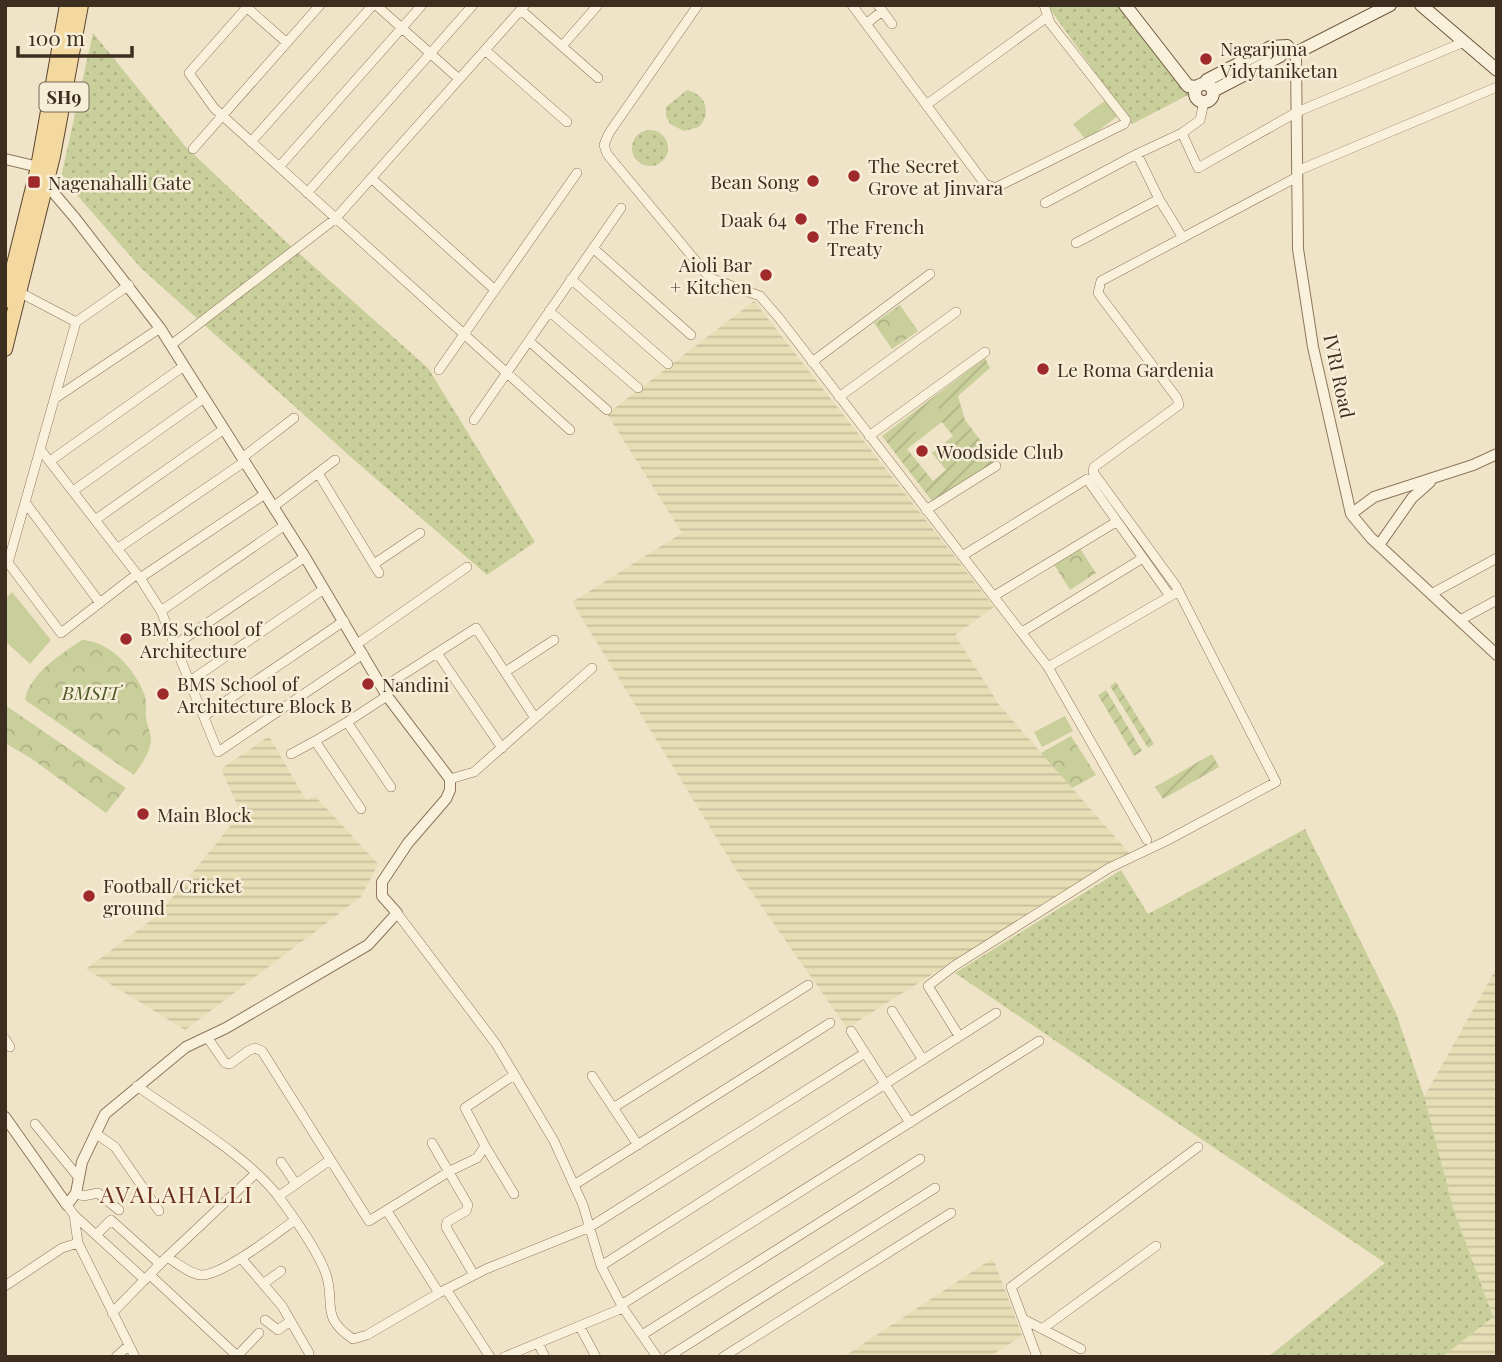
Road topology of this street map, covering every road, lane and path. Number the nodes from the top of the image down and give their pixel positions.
1 (68, 5) edge
2 (81, 5) edge
3 (320, 5) edge
4 (374, 5) edge
5 (422, 5) edge
6 (473, 5) edge
7 (598, 5) edge
8 (698, 5) edge
9 (852, 5) edge
10 (1044, 5) edge
11 (1125, 5) edge
12 (1390, 5) edge
13 (1421, 5) edge
14 (247, 6) edge
15 (523, 8) edge
16 (880, 8) edge
17 (1046, 18) junction
18 (892, 23) dead end
19 (866, 24) junction
20 (402, 29) junction
21 (1464, 42) junction
22 (287, 43) junction
23 (562, 46) junction
24 (485, 50) junction
25 (1291, 50) junction
26 (430, 54) junction
27 (1497, 70) edge
28 (598, 78) dead end
29 (459, 79) junction
30 (1205, 87) junction
31 (1497, 87) edge
32 (1204, 102) joint
33 (926, 105) junction
34 (1297, 112) junction
35 (223, 116) junction
36 (567, 122) dead end
37 (1182, 133) junction
38 (251, 142) junction
39 (193, 149) dead end
40 (1137, 154) junction
41 (5, 159) edge
42 (279, 167) junction
43 (44, 168) junction
44 (577, 173) dead end
45 (1297, 174) junction
46 (372, 178) junction
47 (39, 187) junction
48 (307, 193) junction
49 (1159, 199) junction
50 (1045, 203) dead end
51 (621, 208) dead end
52 (335, 219) junction
53 (1182, 238) junction
54 (1076, 243) dead end
55 (593, 248) junction
56 (930, 274) dead end
57 (572, 279) junction
58 (129, 285) junction
59 (495, 290) junction
60 (19, 292) junction
61 (5, 301) edge
62 (549, 311) junction
63 (956, 312) dead end
64 (76, 322) junction
65 (160, 328) junction
66 (464, 335) junction
67 (691, 335) dead end
68 (529, 341) junction
69 (171, 345) junction
70 (5, 349) edge
71 (985, 352) dead end
72 (812, 362) junction
73 (668, 364) dead end
74 (184, 366) junction
75 (439, 370) dead end
76 (506, 373) junction
77 (638, 388) dead end
78 (839, 397) junction
79 (204, 398) junction
80 (54, 399) junction
81 (607, 410) dead end
82 (294, 418) dead end
83 (474, 420) dead end
84 (224, 429) junction
85 (569, 430) dead end
86 (869, 436) junction
87 (40, 449) junction
88 (1497, 454) edge
89 (243, 460) junction
90 (335, 460) dead end
91 (50, 461) junction
92 (996, 466) dead end
93 (318, 473) junction
94 (1435, 477) junction
95 (1401, 488) junction
96 (73, 491) junction
97 (265, 494) junction
98 (1411, 500) junction
99 (25, 502) junction
100 (273, 506) junction
101 (926, 510) junction
102 (1351, 514) junction
103 (95, 520) junction
104 (1116, 522) junction
105 (285, 525) junction
106 (420, 533) dead end
107 (1379, 545) junction
108 (117, 549) junction
109 (306, 556) junction
110 (962, 556) junction
111 (1143, 558) junction
112 (1497, 558) edge
113 (7, 561) edge
114 (467, 567) dead end
115 (139, 576) junction
116 (324, 589) junction
117 (1174, 594) junction
118 (1431, 594) junction
119 (994, 596) junction
120 (1497, 600) edge
121 (100, 603) junction
122 (161, 611) junction
123 (344, 621) junction
124 (1460, 621) junction
125 (1021, 632) junction
126 (554, 640) dead end
127 (175, 645) junction
128 (360, 649) junction
129 (1495, 650) edge
130 (437, 653) junction
131 (1048, 667) junction
132 (592, 668) dead end
133 (505, 672) junction
134 (190, 681) junction
135 (385, 692) junction
136 (204, 716) junction
137 (535, 718) junction
138 (347, 722) junction
139 (315, 741) junction
140 (502, 748) junction
141 (291, 754) dead end
142 (450, 779) junction
143 (391, 787) dead end
144 (361, 809) dead end
145 (1147, 840) dead end
146 (397, 913) junction
147 (808, 985) dead end
148 (892, 1011) dead end
149 (996, 1013) dead end
150 (830, 1023) dead end
151 (851, 1031) dead end
152 (207, 1037) junction
153 (960, 1037) junction
154 (1039, 1041) dead end
155 (865, 1053) junction
156 (923, 1060) junction
157 (514, 1075) junction
158 (592, 1076) dead end
159 (885, 1084) junction
160 (137, 1086) junction
161 (613, 1108) junction
162 (6, 1121) edge
163 (910, 1123) junction
164 (35, 1124) dead end
165 (95, 1133) junction
166 (432, 1143) dead end
167 (638, 1145) junction
168 (485, 1146) junction
169 (1198, 1147) dead end
170 (920, 1159) dead end
171 (330, 1160) junction
172 (281, 1162) dead end
173 (450, 1171) junction
174 (256, 1173) junction
175 (79, 1178) junction
176 (296, 1184) junction
177 (574, 1185) junction
178 (935, 1188) dead end
179 (76, 1193) junction
180 (514, 1194) dead end
181 (279, 1196) junction
182 (67, 1205) junction
183 (119, 1210) dead end
184 (159, 1211) dead end
185 (387, 1211) junction
186 (951, 1213) dead end
187 (74, 1215) junction
188 (295, 1220) junction
189 (590, 1227) junction
190 (96, 1235) junction
191 (78, 1243) junction
192 (1156, 1246) dead end
193 (241, 1258) junction
194 (164, 1261) junction
195 (601, 1266) junction
196 (281, 1271) dead end
197 (474, 1275) junction
198 (147, 1277) junction
199 (264, 1283) junction
200 (5, 1286) edge
201 (442, 1291) junction
202 (622, 1307) junction
203 (112, 1313) junction
204 (1023, 1319) junction
205 (265, 1320) dead end
206 (289, 1322) junction
207 (580, 1327) junction
208 (1042, 1329) junction
209 (259, 1333) dead end
210 (642, 1335) junction
211 (537, 1343) junction
212 (129, 1346) junction
213 (1081, 1349) dead end
214 (309, 1353) dead end
215 (116, 1357) edge
216 (135, 1357) edge
217 (490, 1357) edge
218 (504, 1357) edge
219 (545, 1357) edge
220 (596, 1357) edge
221 (657, 1357) edge
222 (668, 1357) edge
223 (723, 1357) edge
224 (1037, 1357) edge

1 - 43 main road, SH9
2 - 43 main road, SH9
3 - 22 street
4 - 20 street
4 - 38 street
5 - 20 street
6 - 26 street
7 - 23 street
8 - 72 street
9 - 19 street
10 - 17 street
11 - 30 main road
12 - 25 main road
13 - 21 main road
14 - 22 street
14 - 35 street
15 - 23 street
15 - 24 street
16 - 18 street
16 - 19 street
17 - 33 street
17 - 33 street
19 - 33 street
20 - 26 street
20 - 42 street
21 - 27 main road
21 - 34 street
22 - 35 street
23 - 28 street
24 - 29 street
24 - 36 street
25 - 30 main road
25 - 34 street, IVRI Road
26 - 29 street
26 - 48 street
29 - 46 street
30 - 32 main road
31 - 45 street
32 - 37 street
34 - 37 street
34 - 45 street, IVRI Road
35 - 38 street
35 - 39 street
37 - 40 street
38 - 42 street
40 - 49 street
40 - 50 street
41 - 43 street
42 - 48 street
43 - 47 main road, SH9
44 - 59 street
45 - 53 street
45 - 102 street, IVRI Road
46 - 52 street
46 - 59 street
47 - 58 street
47 - 60 main road, SH9
47 - 61 main road, SH9
48 - 52 street
49 - 53 street
49 - 54 street
51 - 55 street
52 - 66 street
52 - 69 street
53 - 117 street
55 - 57 street
55 - 67 street
56 - 72 street
57 - 62 street
57 - 73 street
58 - 64 street
58 - 65 street
59 - 66 street
60 - 64 street
60 - 70 main road, SH9
62 - 68 street
62 - 77 street
63 - 78 street
64 - 80 street
65 - 69 street
65 - 80 street
66 - 75 street
66 - 76 street
68 - 76 street
68 - 81 street
69 - 74 street
71 - 86 street
72 - 78 street
74 - 79 street
74 - 91 street
76 - 83 street
76 - 85 street
78 - 86 street
79 - 84 street
79 - 96 street
80 - 87 street
82 - 89 street
84 - 89 street
84 - 103 street
86 - 101 street
87 - 91 street
87 - 99 street
88 - 94 street
89 - 97 street
89 - 108 street
90 - 93 street
91 - 96 street
92 - 101 street
93 - 100 street
93 - 106 street
94 - 95 street
94 - 98 street
95 - 98 street
95 - 102 street
96 - 103 street
97 - 100 street
97 - 115 street
98 - 107 street
99 - 113 street
99 - 121 street
100 - 105 street
101 - 110 street
102 - 107 street, IVRI Road
103 - 108 street
104 - 110 street
104 - 111 street
104 - 119 street
105 - 109 street
105 - 122 street
107 - 118 street, IVRI Road
108 - 115 street
109 - 116 street
109 - 127 street
110 - 119 street
111 - 117 street
111 - 125 street
112 - 118 street
113 - 121 street
114 - 128 street
115 - 121 street
115 - 122 street
116 - 123 street
116 - 134 street
117 - 131 street
117 - 153 street
118 - 124 street, IVRI Road
119 - 125 street
120 - 124 street
122 - 127 street
123 - 128 street
123 - 136 street
124 - 129 street, IVRI Road
125 - 131 street
126 - 133 street
127 - 134 street
128 - 135 street
128 - 136 street
130 - 133 street
130 - 135 street
130 - 140 street
131 - 145 street
132 - 137 street
133 - 137 street
134 - 136 street
135 - 138 street
135 - 142 street
137 - 140 street
138 - 139 street
138 - 143 street
139 - 141 street
139 - 144 street
140 - 142 street
142 - 146 street
146 - 152 street
146 - 157 street
147 - 161 street
148 - 156 street
149 - 153 street
150 - 167 street
151 - 155 street
152 - 160 street
152 - 171 street
153 - 156 street
154 - 163 street
155 - 159 street
155 - 189 street
156 - 159 street
157 - 168 street
157 - 177 street
158 - 161 street
159 - 163 street
159 - 195 street
160 - 165 street
160 - 174 street
161 - 167 street
162 - 182 street
163 - 202 street
164 - 175 street
165 - 175 street
165 - 184 street
166 - 173 street
167 - 177 street
168 - 173 street
168 - 180 street
169 - 204 street
170 - 210 street
171 - 176 street
171 - 185 street
172 - 176 street
173 - 185 street
173 - 197 street
174 - 181 street
174 - 194 street
175 - 179 street
176 - 181 street
177 - 189 street
178 - 222 street
179 - 182 street
179 - 183 street
181 - 188 street
182 - 187 street
185 - 201 street
186 - 223 street
187 - 190 street
187 - 191 street
188 - 193 street
188 - 201 street
189 - 195 street
189 - 197 street
190 - 194 street
190 - 198 street
191 - 200 street
191 - 203 street
192 - 208 street
193 - 194 street
193 - 199 street
194 - 198 street
195 - 202 street
196 - 199 street
197 - 201 street
198 - 203 street
198 - 209 street
199 - 206 street
201 - 217 street
202 - 207 street
202 - 210 street
203 - 212 street
204 - 208 street
204 - 224 street
205 - 206 street
206 - 214 street
207 - 211 street
207 - 220 street
208 - 213 street
210 - 221 street
211 - 218 street
211 - 219 street
212 - 215 street
212 - 216 street

